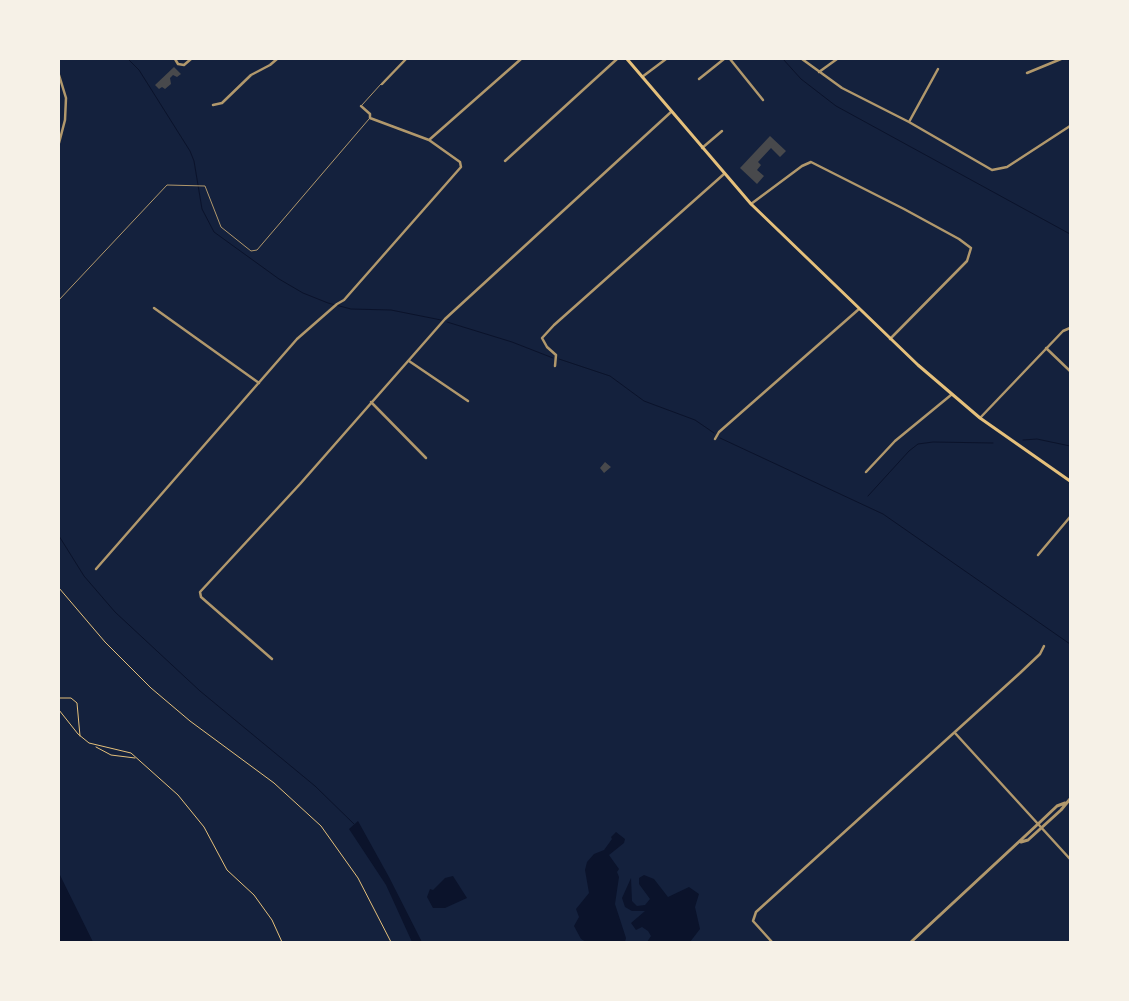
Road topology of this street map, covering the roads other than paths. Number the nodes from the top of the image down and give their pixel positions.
1 (175, 59) edge
2 (191, 59) edge
3 (277, 59) edge
4 (406, 59) edge
5 (521, 59) edge
6 (617, 59) edge
7 (627, 59) edge
8 (666, 59) edge
9 (724, 59) edge
10 (730, 59) edge
11 (802, 59) edge
12 (837, 59) edge
13 (1061, 59) edge
14 (938, 68) dead end
15 (819, 72) junction
16 (1027, 73) dead end
17 (59, 75) edge
18 (642, 77) junction
19 (699, 79) dead end
20 (382, 84) joint
21 (763, 100) dead end
22 (213, 105) dead end
23 (361, 106) joint
24 (671, 112) junction
25 (370, 118) junction
26 (909, 122) junction
27 (1070, 126) edge
28 (722, 130) dead end
29 (429, 140) junction
30 (59, 143) edge
31 (702, 148) junction
32 (505, 161) dead end
33 (724, 174) junction
34 (751, 204) junction
35 (59, 300) edge
36 (154, 308) dead end
37 (859, 309) junction
38 (1070, 328) edge
39 (890, 339) junction
40 (1046, 348) junction
41 (409, 361) junction
42 (555, 366) dead end
43 (1070, 371) edge
44 (259, 383) junction
45 (951, 395) junction
46 (468, 401) dead end
47 (371, 402) junction
48 (980, 418) junction
49 (715, 439) dead end
50 (426, 458) dead end
51 (866, 472) dead end
52 (1070, 481) edge
53 (1070, 517) edge
54 (1038, 555) dead end
55 (96, 569) dead end
56 (1044, 646) dead end
57 (272, 659) dead end
58 (954, 732) junction
59 (1070, 799) edge
60 (1065, 803) junction
61 (1038, 824) junction
62 (1042, 828) junction
63 (1020, 842) junction
64 (1070, 859) edge
65 (772, 942) edge
66 (911, 942) edge

1 - 2 street
3 - 22 street
4 - 20 street
5 - 29 street
6 - 32 street
7 - 18 main road
8 - 18 street
9 - 19 street
10 - 21 street
11 - 15 street
12 - 15 street
13 - 16 street
14 - 26 street
15 - 26 street
17 - 30 street
18 - 24 main road
20 - 23 lane
23 - 25 street
24 - 31 main road
24 - 41 street
25 - 29 street
25 - 35 lane
26 - 27 street
28 - 31 street
29 - 44 street
31 - 33 main road
33 - 34 main road
33 - 42 street
34 - 37 main road
34 - 39 street
36 - 44 street
37 - 39 main road
37 - 49 street
38 - 40 street
39 - 45 main road
40 - 43 street
40 - 48 street
41 - 46 street
41 - 47 street
44 - 55 street
45 - 48 main road
45 - 51 street
47 - 50 street
47 - 57 street
48 - 52 main road
53 - 54 street
56 - 58 street
58 - 61 street
58 - 65 street
59 - 60 street
60 - 61 street
60 - 62 street
61 - 62 street
61 - 63 street
62 - 63 street
62 - 64 street
63 - 66 street

